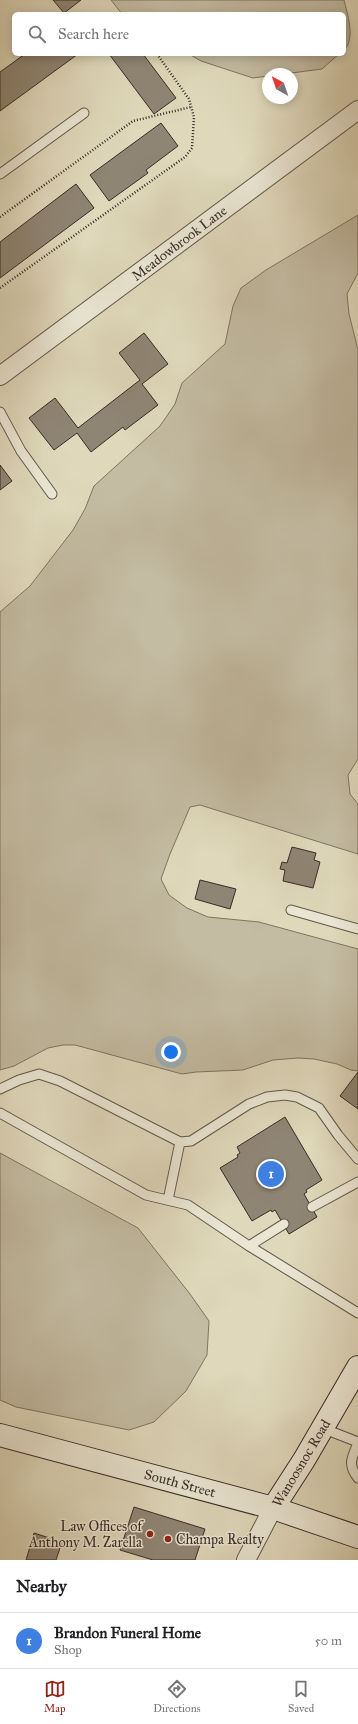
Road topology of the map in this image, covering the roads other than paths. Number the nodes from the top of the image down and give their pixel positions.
1 (358, 110) edge
2 (84, 113) dead end
3 (0, 174) edge
4 (0, 376) edge
5 (0, 412) edge
6 (52, 494) dead end
7 (291, 910) dead end
8 (358, 929) edge
9 (0, 1089) edge
10 (0, 1113) edge
11 (180, 1142) junction
12 (358, 1159) edge
13 (358, 1182) edge
14 (168, 1200) junction
15 (312, 1207) dead end
16 (284, 1224) dead end
17 (249, 1246) junction
18 (358, 1313) edge
19 (355, 1378) edge
20 (322, 1428) junction
21 (0, 1435) edge
22 (358, 1442) edge
23 (358, 1478) edge
24 (273, 1508) junction
25 (358, 1537) edge
26 (246, 1560) edge

1 - 4 street, Meadowbrook Lane
2 - 3 lane
5 - 6 lane
7 - 8 lane
9 - 11 lane
10 - 14 lane
11 - 12 lane
11 - 14 lane
13 - 15 lane
14 - 17 lane
16 - 17 lane
17 - 18 lane
19 - 20 main road, Wanoosnoc Road
20 - 22 lane
20 - 24 main road, Wanoosnoc Road
21 - 24 main road, South Street
22 - 23 lane
24 - 25 main road, South Street
24 - 26 street, Wanoosnoc Road

